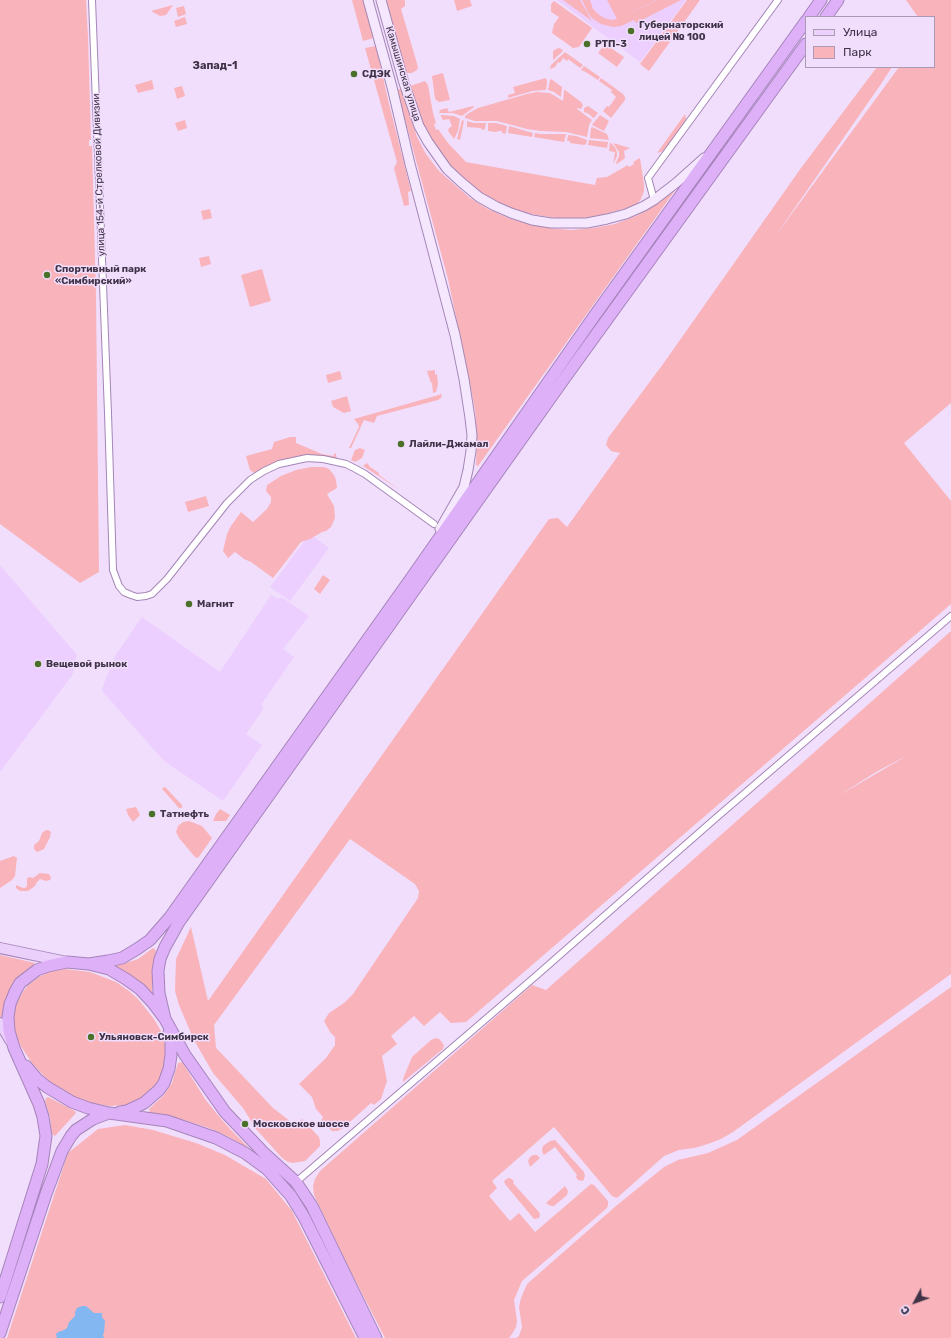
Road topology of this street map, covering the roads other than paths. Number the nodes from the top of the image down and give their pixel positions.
1 (92, 0) edge
2 (368, 0) edge
3 (381, 0) edge
4 (778, 0) edge
5 (821, 0) edge
6 (838, 0) edge
7 (810, 16) edge
8 (827, 16) edge
9 (805, 22) edge
10 (805, 45) edge
11 (404, 83) junction
12 (392, 87) junction
13 (715, 148) junction
14 (654, 200) junction
15 (434, 524) dead end
16 (412, 577) junction
17 (951, 616) edge
18 (314, 724) junction
19 (0, 948) edge
20 (67, 962) junction
21 (88, 964) junction
22 (166, 1022) junction
23 (0, 1023) edge
24 (16, 1051) junction
25 (112, 1113) junction
26 (296, 1182) junction
27 (0, 1297) edge
28 (0, 1333) edge
29 (365, 1338) edge
30 (376, 1338) edge

1 - 15 street, улица 154-й Стрелковой Дивизии
2 - 12 street, Камышинская улица
3 - 11 street, Камышинская улица
4 - 14 street
5 - 7 highway
6 - 8 highway
9 - 13 highway
10 - 18 highway
11 - 12 street
11 - 14 street, Камышинская улица
12 - 16 street, Камышинская улица
13 - 14 street, Камышинская улица
13 - 16 highway
16 - 18 highway
17 - 26 street
18 - 21 highway
18 - 22 highway
19 - 20 main road
20 - 21 highway
20 - 24 highway
21 - 22 highway
22 - 25 highway
22 - 26 highway
23 - 24 main road
24 - 25 highway
24 - 27 highway
25 - 28 highway
25 - 29 highway
26 - 30 highway

